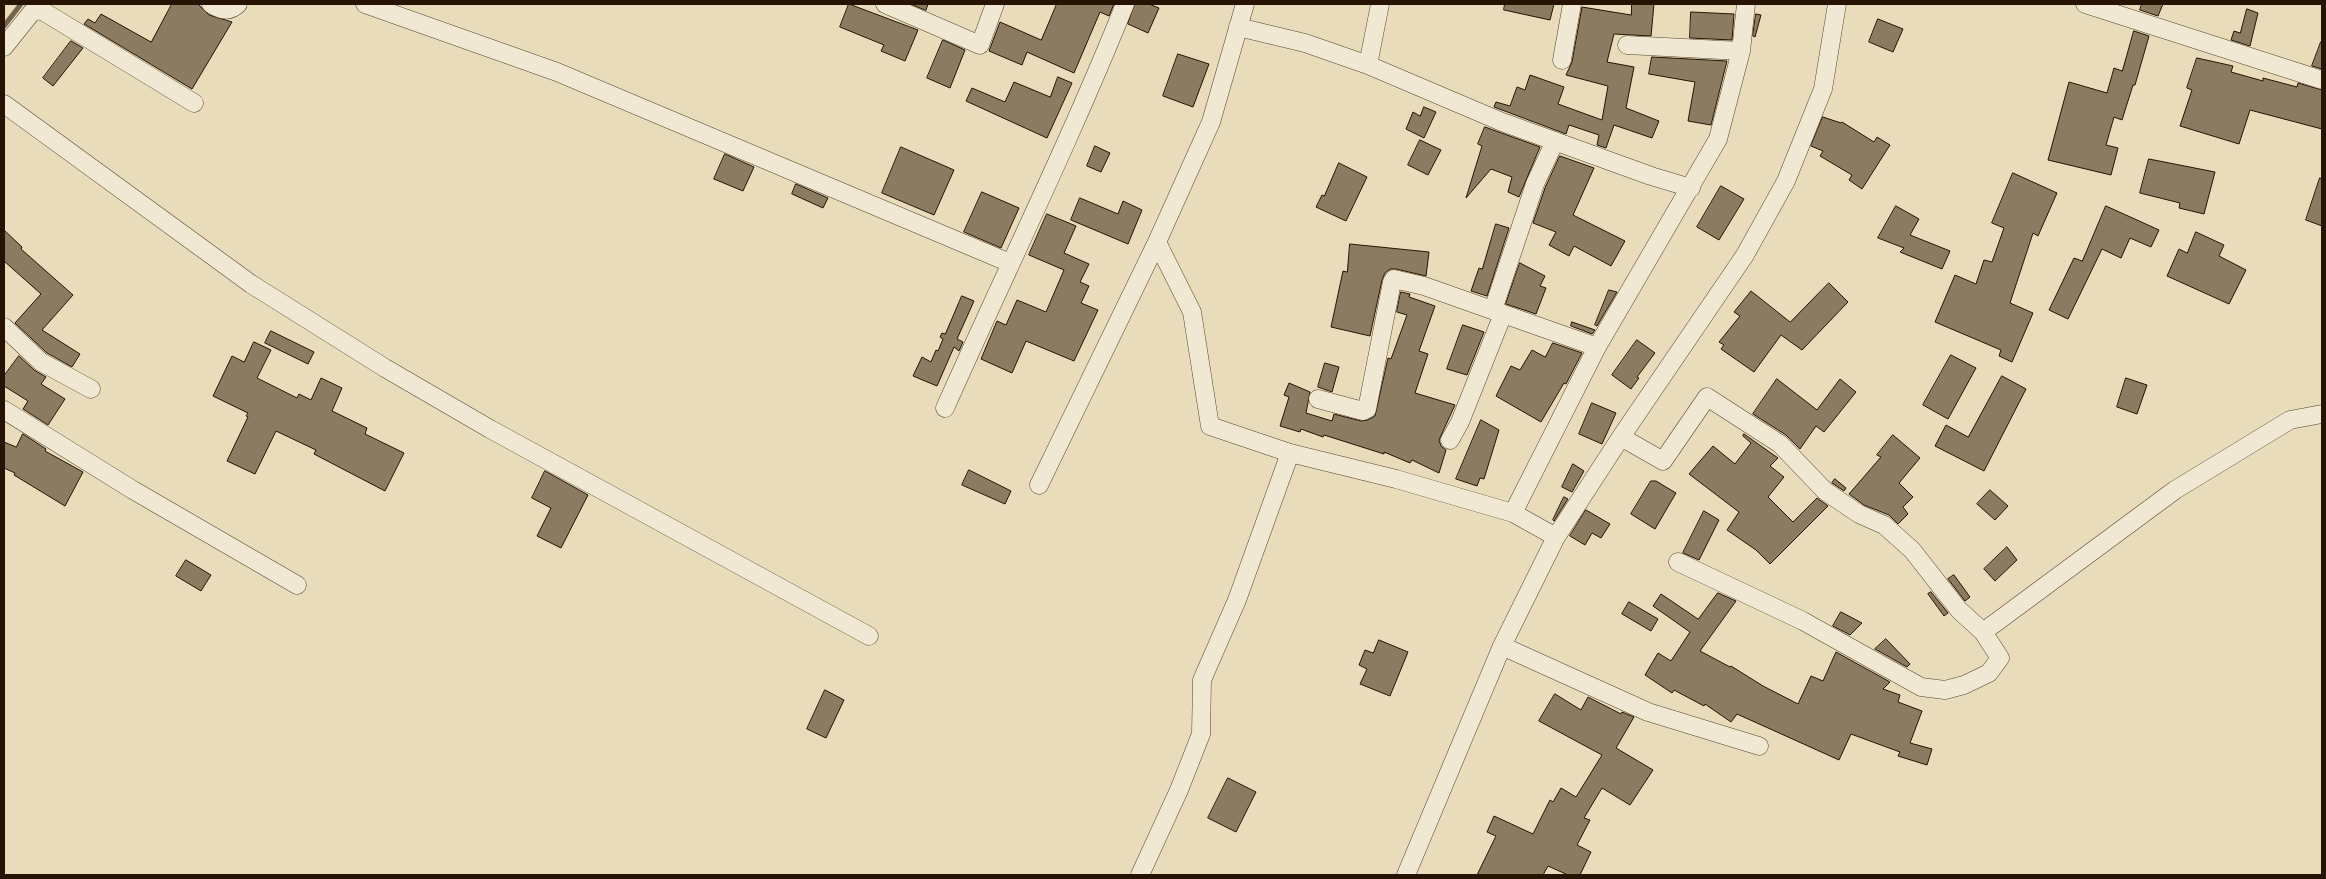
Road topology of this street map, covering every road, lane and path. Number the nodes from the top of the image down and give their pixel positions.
1 (211, 4) edge
2 (238, 4) edge
3 (365, 4) edge
4 (885, 4) edge
5 (995, 4) edge
6 (1125, 4) edge
7 (1245, 4) edge
8 (1380, 4) edge
9 (1572, 4) edge
10 (1746, 4) edge
11 (1837, 4) edge
12 (2085, 4) edge
13 (1238, 27) junction
14 (1628, 45) dead end
15 (4, 47) edge
16 (1741, 51) junction
17 (1562, 60) dead end
18 (1368, 65) junction
19 (2322, 80) edge
20 (194, 103) dead end
21 (4, 104) edge
22 (1555, 141) junction
23 (1691, 188) junction
24 (1157, 242) junction
25 (1010, 263) junction
26 (1498, 312) junction
27 (4, 328) edge
28 (1597, 347) junction
29 (91, 389) dead end
30 (1318, 399) dead end
31 (945, 408) dead end
32 (4, 410) edge
33 (2322, 414) edge
34 (1621, 437) junction
35 (1450, 440) dead end
36 (1290, 454) junction
37 (1039, 486) dead end
38 (1513, 513) junction
39 (1556, 537) junction
40 (1678, 562) dead end
41 (297, 585) dead end
42 (1983, 632) junction
43 (869, 636) dead end
44 (1502, 646) junction
45 (1759, 746) dead end
46 (1140, 875) edge
47 (1406, 875) edge

1 - 2 street
3 - 25 street
4 - 5 street
6 - 25 street
7 - 13 street
8 - 18 street
9 - 17 street
10 - 16 street
11 - 34 street
12 - 19 street
13 - 18 street
13 - 24 street
14 - 16 street
15 - 20 street
16 - 23 street
18 - 22 street
21 - 43 street
22 - 23 street
22 - 26 street
23 - 28 street
24 - 36 street
24 - 37 street
25 - 31 street
26 - 28 street
26 - 30 street
26 - 35 street
27 - 29 street
28 - 38 street
32 - 41 street
33 - 42 street
34 - 39 street
34 - 42 street
36 - 38 street
36 - 46 street
38 - 39 street
39 - 44 street
40 - 42 street
44 - 45 street
44 - 47 street

